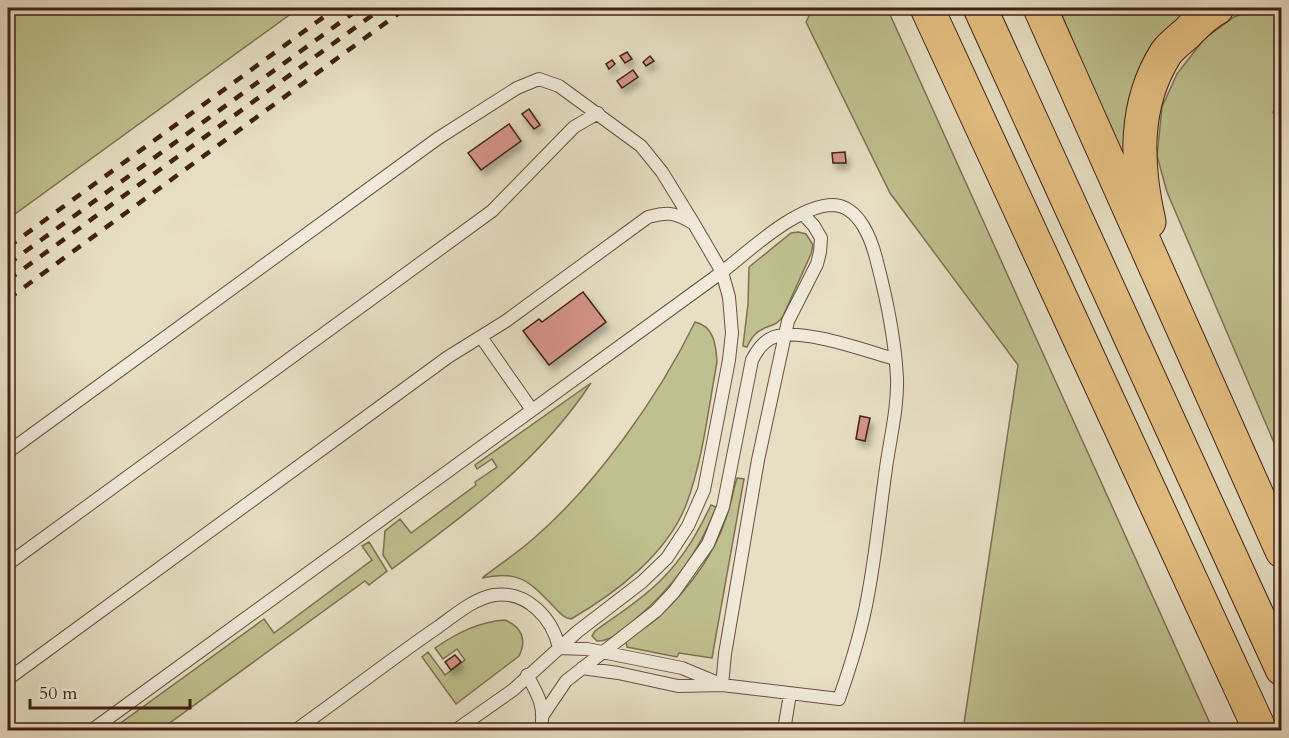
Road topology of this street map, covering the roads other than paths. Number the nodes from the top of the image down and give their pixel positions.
1 (927, 8) edge
2 (980, 8) edge
3 (1040, 8) edge
4 (1217, 8) edge
5 (598, 113) junction
6 (803, 214) junction
7 (693, 222) junction
8 (722, 272) junction
9 (1163, 286) junction
10 (787, 334) junction
11 (481, 337) junction
12 (895, 359) junction
13 (532, 410) junction
14 (8, 452) edge
15 (709, 469) junction
16 (729, 473) junction
17 (1281, 551) edge
18 (8, 564) edge
19 (559, 648) junction
20 (602, 652) junction
21 (582, 668) junction
22 (1281, 669) edge
23 (527, 675) junction
24 (8, 679) edge
25 (722, 685) junction
26 (790, 694) junction
27 (484, 710) junction
28 (543, 715) junction
29 (92, 730) edge
30 (296, 730) edge
31 (456, 730) edge
32 (471, 730) edge
33 (540, 730) edge
34 (784, 730) edge
35 (1260, 730) edge

1 - 35 highway
2 - 22 highway
3 - 9 highway
4 - 9 highway
5 - 7 lane
5 - 14 lane
5 - 18 lane
6 - 8 lane
6 - 10 lane
6 - 12 lane
7 - 8 lane
7 - 11 lane
8 - 13 lane
8 - 15 lane
9 - 17 highway
10 - 12 lane
10 - 16 lane
10 - 25 lane
11 - 13 lane
11 - 24 lane
12 - 26 lane
13 - 29 lane
15 - 16 lane
15 - 19 lane
16 - 20 lane
19 - 20 lane
19 - 23 lane
19 - 30 lane
20 - 21 lane
20 - 25 lane
21 - 25 lane
21 - 28 lane
23 - 27 lane
23 - 28 lane
25 - 26 lane
26 - 34 lane
27 - 31 lane
27 - 32 lane
28 - 33 lane

